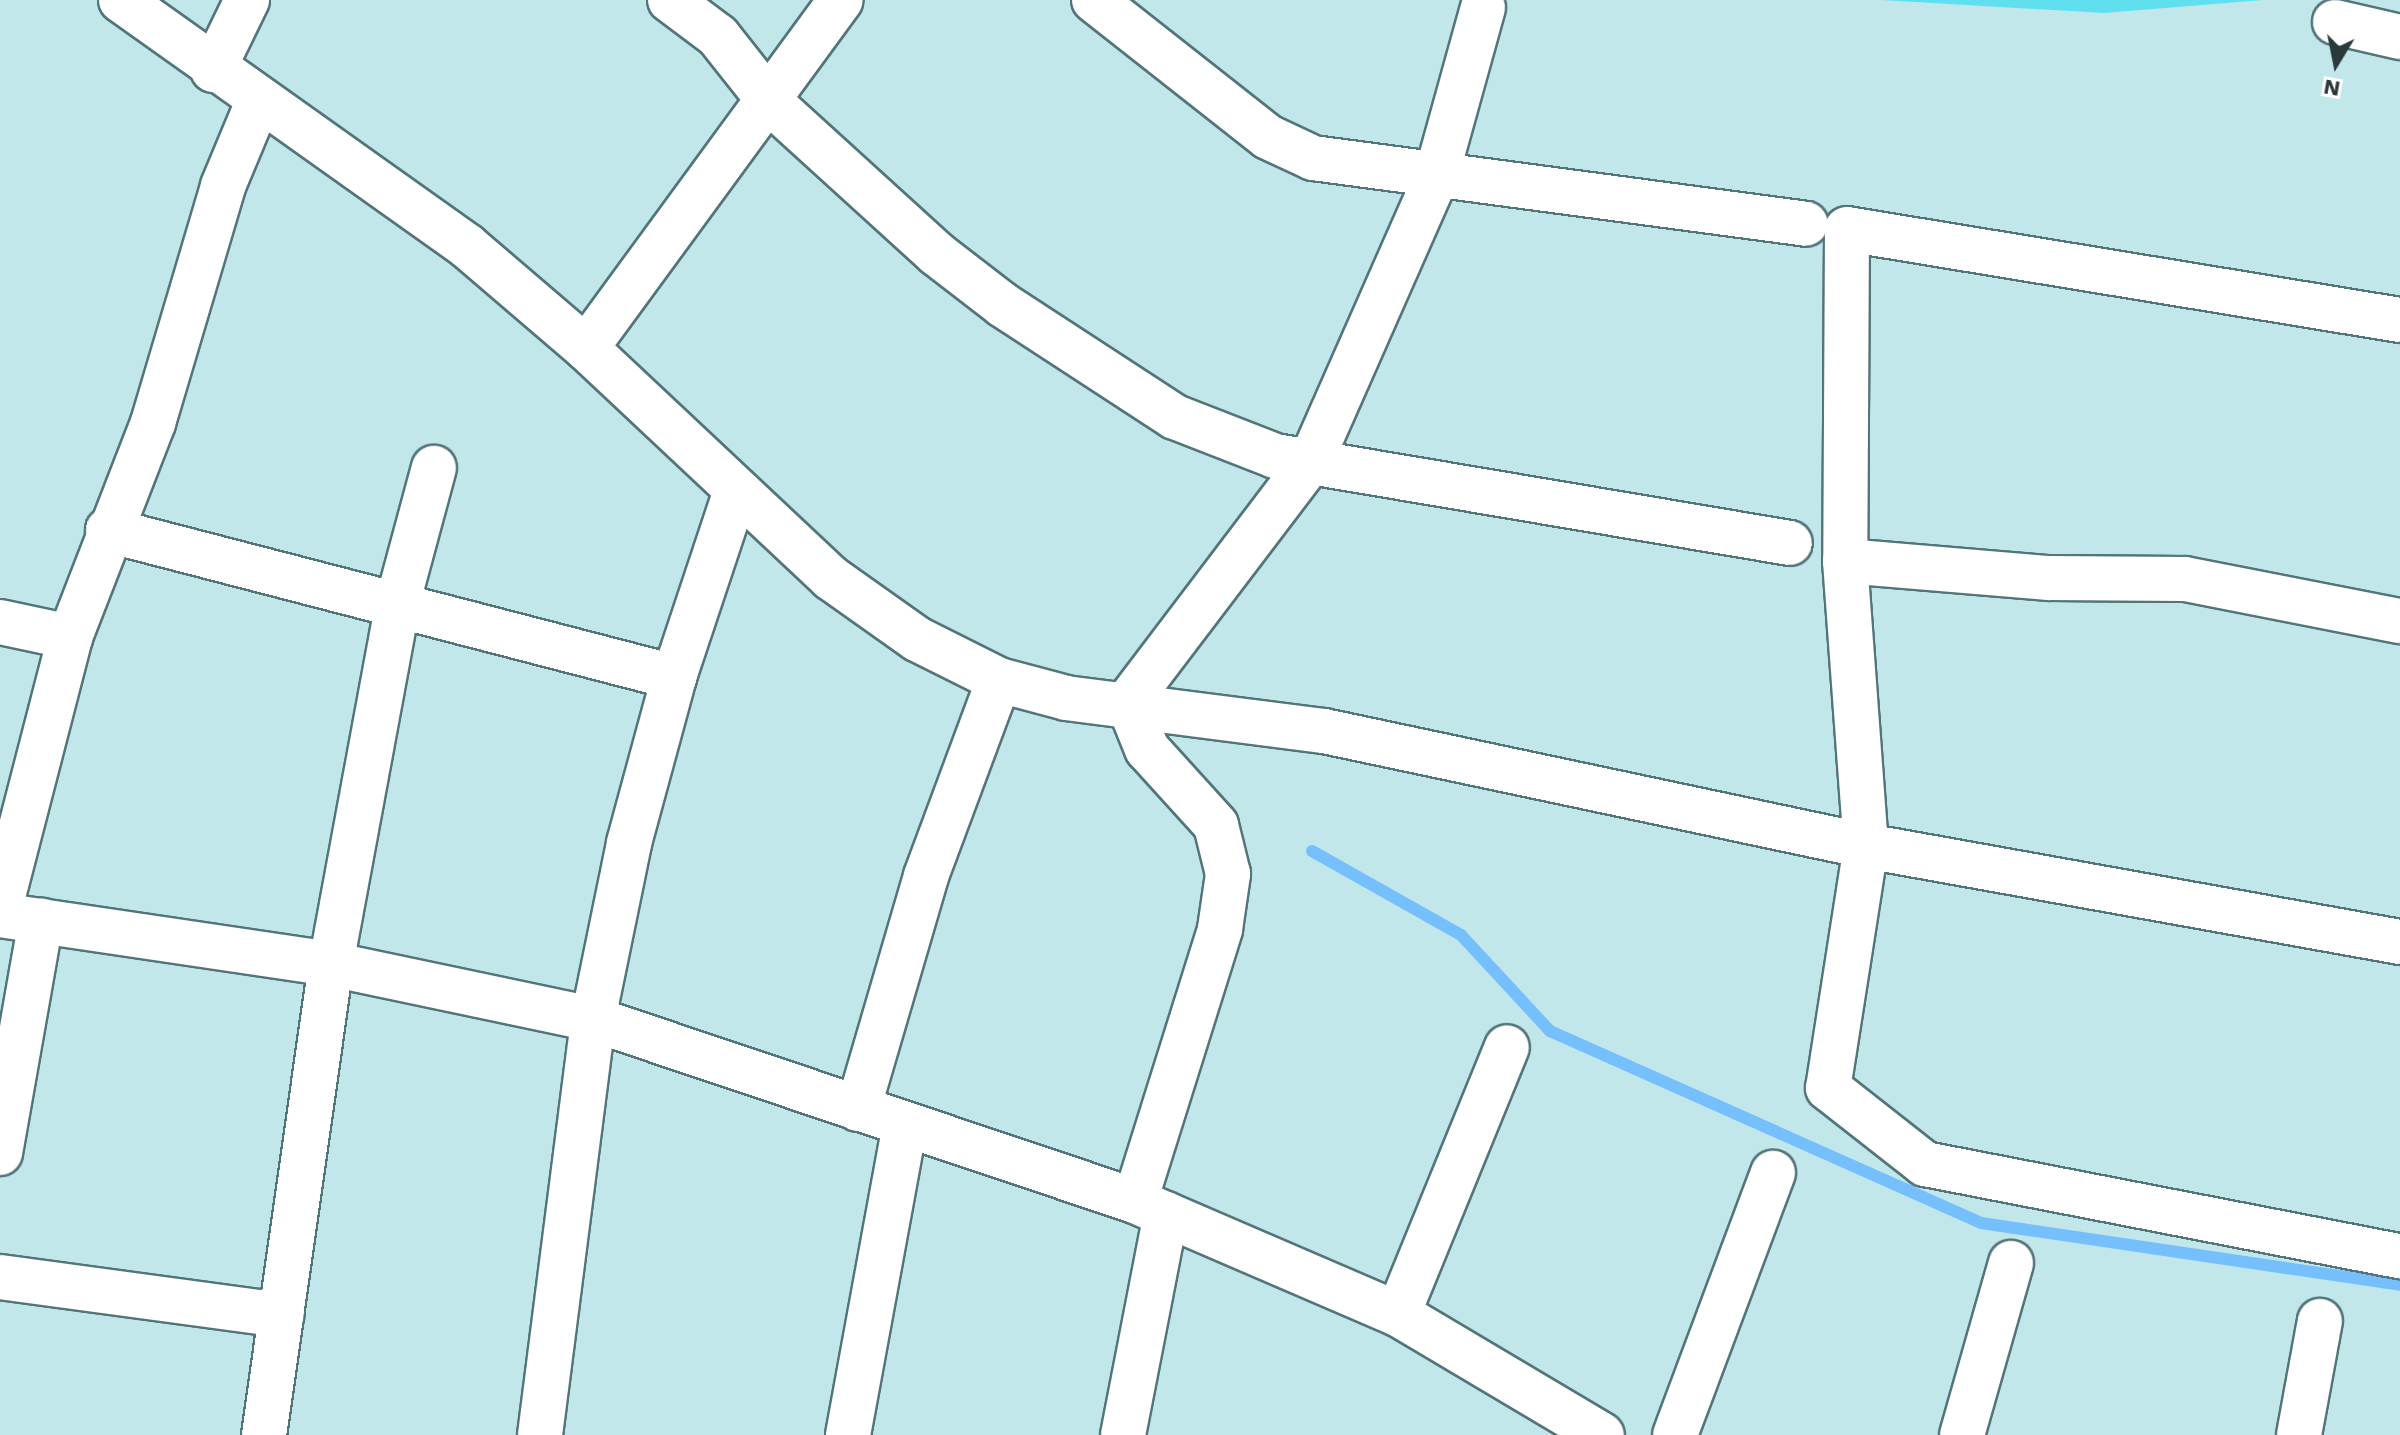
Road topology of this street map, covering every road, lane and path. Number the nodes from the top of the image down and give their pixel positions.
1 (121, 0) edge
2 (247, 0) edge
3 (670, 0) edge
4 (841, 0) edge
5 (1094, 0) edge
6 (1483, 7) dead end
7 (2335, 22) dead end
8 (2400, 37) edge
9 (213, 70) junction
10 (258, 102) junction
11 (771, 103) junction
12 (1436, 177) junction
13 (1806, 224) dead end
14 (2400, 320) edge
15 (586, 348) junction
16 (1311, 461) junction
17 (434, 468) dead end
18 (736, 491) junction
19 (108, 530) junction
20 (1790, 543) dead end
21 (1845, 561) junction
22 (398, 601) junction
23 (2400, 621) edge
24 (0, 622) edge
25 (70, 637) junction
26 (674, 677) junction
27 (999, 680) junction
28 (1128, 702) junction
29 (1866, 846) junction
30 (0, 908) edge
31 (20, 918) edge
32 (2400, 942) edge
33 (331, 964) junction
34 (593, 1019) junction
35 (1507, 1047) dead end
36 (858, 1109) junction
37 (905, 1125) junction
38 (0, 1153) edge
39 (1773, 1173) dead end
40 (1150, 1208) junction
41 (2400, 1256) edge
42 (2011, 1263) dead end
43 (0, 1277) edge
44 (1398, 1314) junction
45 (281, 1315) junction
46 (2320, 1321) dead end
47 (264, 1435) edge
48 (540, 1435) edge
49 (848, 1435) edge
50 (1123, 1435) edge
51 (1602, 1435) edge
52 (1675, 1435) edge
53 (1962, 1435) edge
54 (2299, 1435) edge

1 - 9 street
2 - 9 street
3 - 11 street
4 - 11 street
5 - 12 street
6 - 12 street
7 - 8 street
9 - 10 street
10 - 15 street
10 - 19 street
11 - 15 street
11 - 16 street
12 - 13 street
12 - 16 street
14 - 21 street
15 - 18 street
16 - 20 street
16 - 28 street
17 - 22 street
18 - 26 street
18 - 27 street
19 - 22 street
19 - 25 street
21 - 23 street
21 - 29 street
22 - 26 street
22 - 33 street
24 - 25 street
25 - 30 street
26 - 34 street
27 - 28 street
27 - 36 street
28 - 29 street
28 - 40 street
29 - 32 street
29 - 41 street
31 - 33 street
31 - 38 street
33 - 34 street
33 - 45 street
34 - 36 street
34 - 48 street
35 - 44 street
36 - 37 street
37 - 40 street
37 - 49 street
39 - 52 street
40 - 44 street
40 - 50 street
42 - 53 street
43 - 45 street
44 - 51 street
45 - 47 street
46 - 54 street

